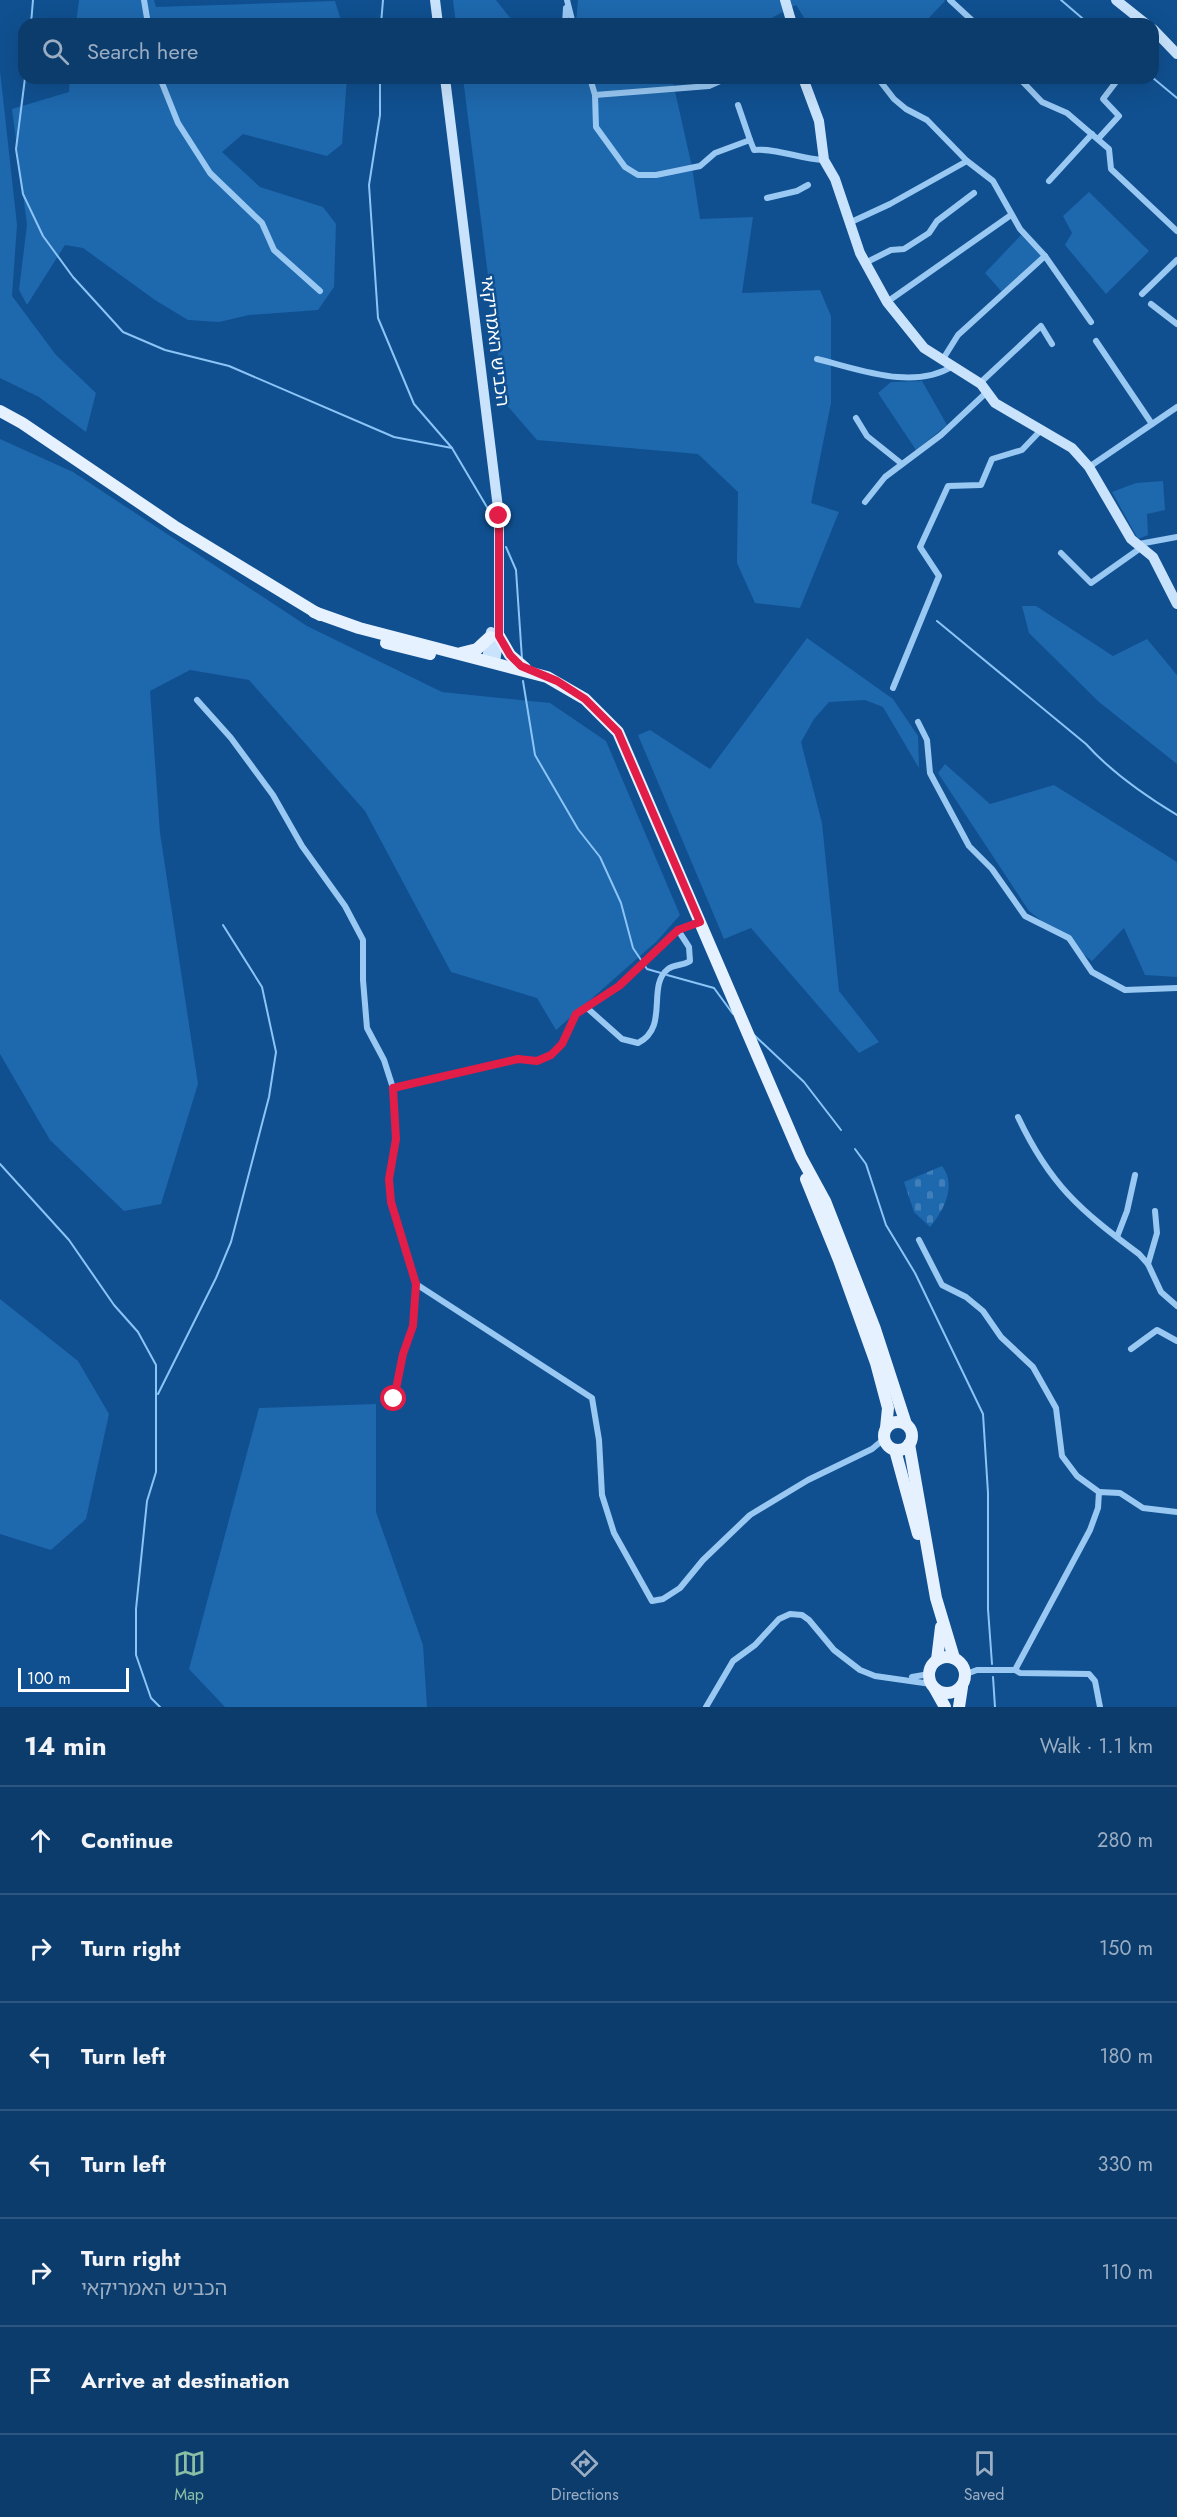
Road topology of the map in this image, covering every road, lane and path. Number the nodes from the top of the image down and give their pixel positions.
1 (144, 0) edge
2 (435, 0) edge
3 (785, 0) edge
4 (950, 0) edge
5 (1116, 0) edge
6 (147, 18) edge
7 (437, 18) edge
8 (790, 18) edge
9 (970, 18) edge
10 (1138, 18) edge
11 (1159, 36) edge
12 (1177, 54) edge
13 (162, 84) edge
14 (446, 84) edge
15 (592, 84) edge
16 (714, 84) edge
17 (805, 84) edge
18 (882, 84) edge
19 (1025, 84) edge
20 (1114, 84) edge
21 (595, 95) junction
22 (738, 105) dead end
23 (1092, 134) junction
24 (750, 140) junction
25 (1098, 140) junction
26 (824, 160) junction
27 (968, 161) junction
28 (1049, 181) dead end
29 (808, 185) dead end
30 (974, 193) dead end
31 (767, 198) dead end
32 (1011, 215) junction
33 (848, 223) junction
34 (1177, 231) edge
35 (1045, 256) junction
36 (1177, 260) edge
37 (864, 263) junction
38 (320, 291) dead end
39 (1142, 294) dead end
40 (887, 302) junction
41 (1151, 303) dead end
42 (1090, 322) dead end
43 (1177, 324) edge
44 (1096, 341) dead end
45 (1052, 344) dead end
46 (817, 359) dead end
47 (943, 359) junction
48 (953, 365) junction
49 (984, 387) junction
50 (1177, 407) edge
51 (0, 411) edge
52 (856, 418) dead end
53 (1152, 424) junction
54 (1042, 429) junction
55 (902, 464) junction
56 (1089, 467) junction
57 (865, 502) dead end
58 (1177, 537) edge
59 (1141, 545) junction
60 (1060, 553) dead end
61 (1172, 586) edge
62 (1177, 604) edge
63 (314, 612) junction
64 (495, 636) junction
65 (460, 653) junction
66 (490, 664) junction
67 (531, 672) junction
68 (893, 688) dead end
69 (573, 692) junction
70 (197, 700) dead end
71 (918, 722) dead end
72 (700, 922) junction
73 (678, 930) junction
74 (1177, 988) edge
75 (586, 1007) junction
76 (393, 1088) junction
77 (1018, 1117) dead end
78 (1135, 1175) dead end
79 (1155, 1211) dead end
80 (1117, 1238) junction
81 (919, 1240) dead end
82 (1148, 1264) junction
83 (416, 1284) junction
84 (1177, 1306) edge
85 (870, 1331) junction
86 (1177, 1341) edge
87 (1131, 1349) dead end
88 (394, 1399) dead end
89 (906, 1424) junction
90 (885, 1433) junction
91 (909, 1444) junction
92 (895, 1450) junction
93 (1099, 1492) junction
94 (1177, 1512) edge
95 (936, 1598) junction
96 (941, 1622) junction
97 (954, 1658) junction
98 (937, 1660) junction
99 (860, 1670) junction
100 (1015, 1670) junction
101 (966, 1674) junction
102 (931, 1682) junction
103 (962, 1687) junction
104 (706, 1707) edge
105 (945, 1707) edge
106 (959, 1707) edge
107 (1100, 1707) edge

1 - 6 street
2 - 7 street
3 - 8 street
4 - 9 street
5 - 10 street
11 - 12 street
13 - 38 street
14 - 64 street, הכביש האמריקאי
15 - 21 street
16 - 21 street
17 - 26 street
18 - 27 street
19 - 23 street
20 - 25 street
21 - 24 street
22 - 24 street
23 - 25 street
23 - 28 street
24 - 26 street
25 - 34 street
26 - 33 street
27 - 32 street
27 - 33 street
29 - 31 street
30 - 37 street
32 - 35 street
32 - 40 street
33 - 37 street
35 - 42 street
35 - 47 street
36 - 39 street
37 - 40 street
40 - 47 street
41 - 43 street
44 - 53 street
45 - 49 street
46 - 48 street
47 - 48 street
48 - 49 street
49 - 54 street
49 - 55 street
50 - 53 street
51 - 63 main road
52 - 55 street
53 - 56 street
54 - 56 street
54 - 68 street
55 - 57 street
56 - 59 street
58 - 59 street
59 - 60 street
59 - 61 street
61 - 62 street
63 - 65 main road
63 - 66 main road
64 - 65 main road
64 - 66 street, הכביש האמריקאי
64 - 67 main road
65 - 66 main road
66 - 67 main road
66 - 69 main road
67 - 69 main road
69 - 72 main road
70 - 76 street
71 - 74 street
72 - 73 street
72 - 85 main road
73 - 75 street
73 - 75 street
75 - 76 street
76 - 83 street
77 - 80 street
78 - 80 street
79 - 82 street
80 - 82 street
81 - 93 street
82 - 84 street
83 - 88 street
83 - 90 street
85 - 89 main road
85 - 90 main road
86 - 87 street
89 - 90 main road
89 - 91 main road
90 - 92 main road
91 - 92 main road
91 - 95 main road
92 - 95 main road
93 - 94 street
93 - 100 street
95 - 96 main road
96 - 97 main road
96 - 98 main road
97 - 98 main road
97 - 101 main road
98 - 102 main road
99 - 102 street
99 - 102 street
99 - 104 street
100 - 101 street
100 - 107 street
101 - 103 main road
102 - 103 main road
102 - 105 main road
103 - 106 main road

